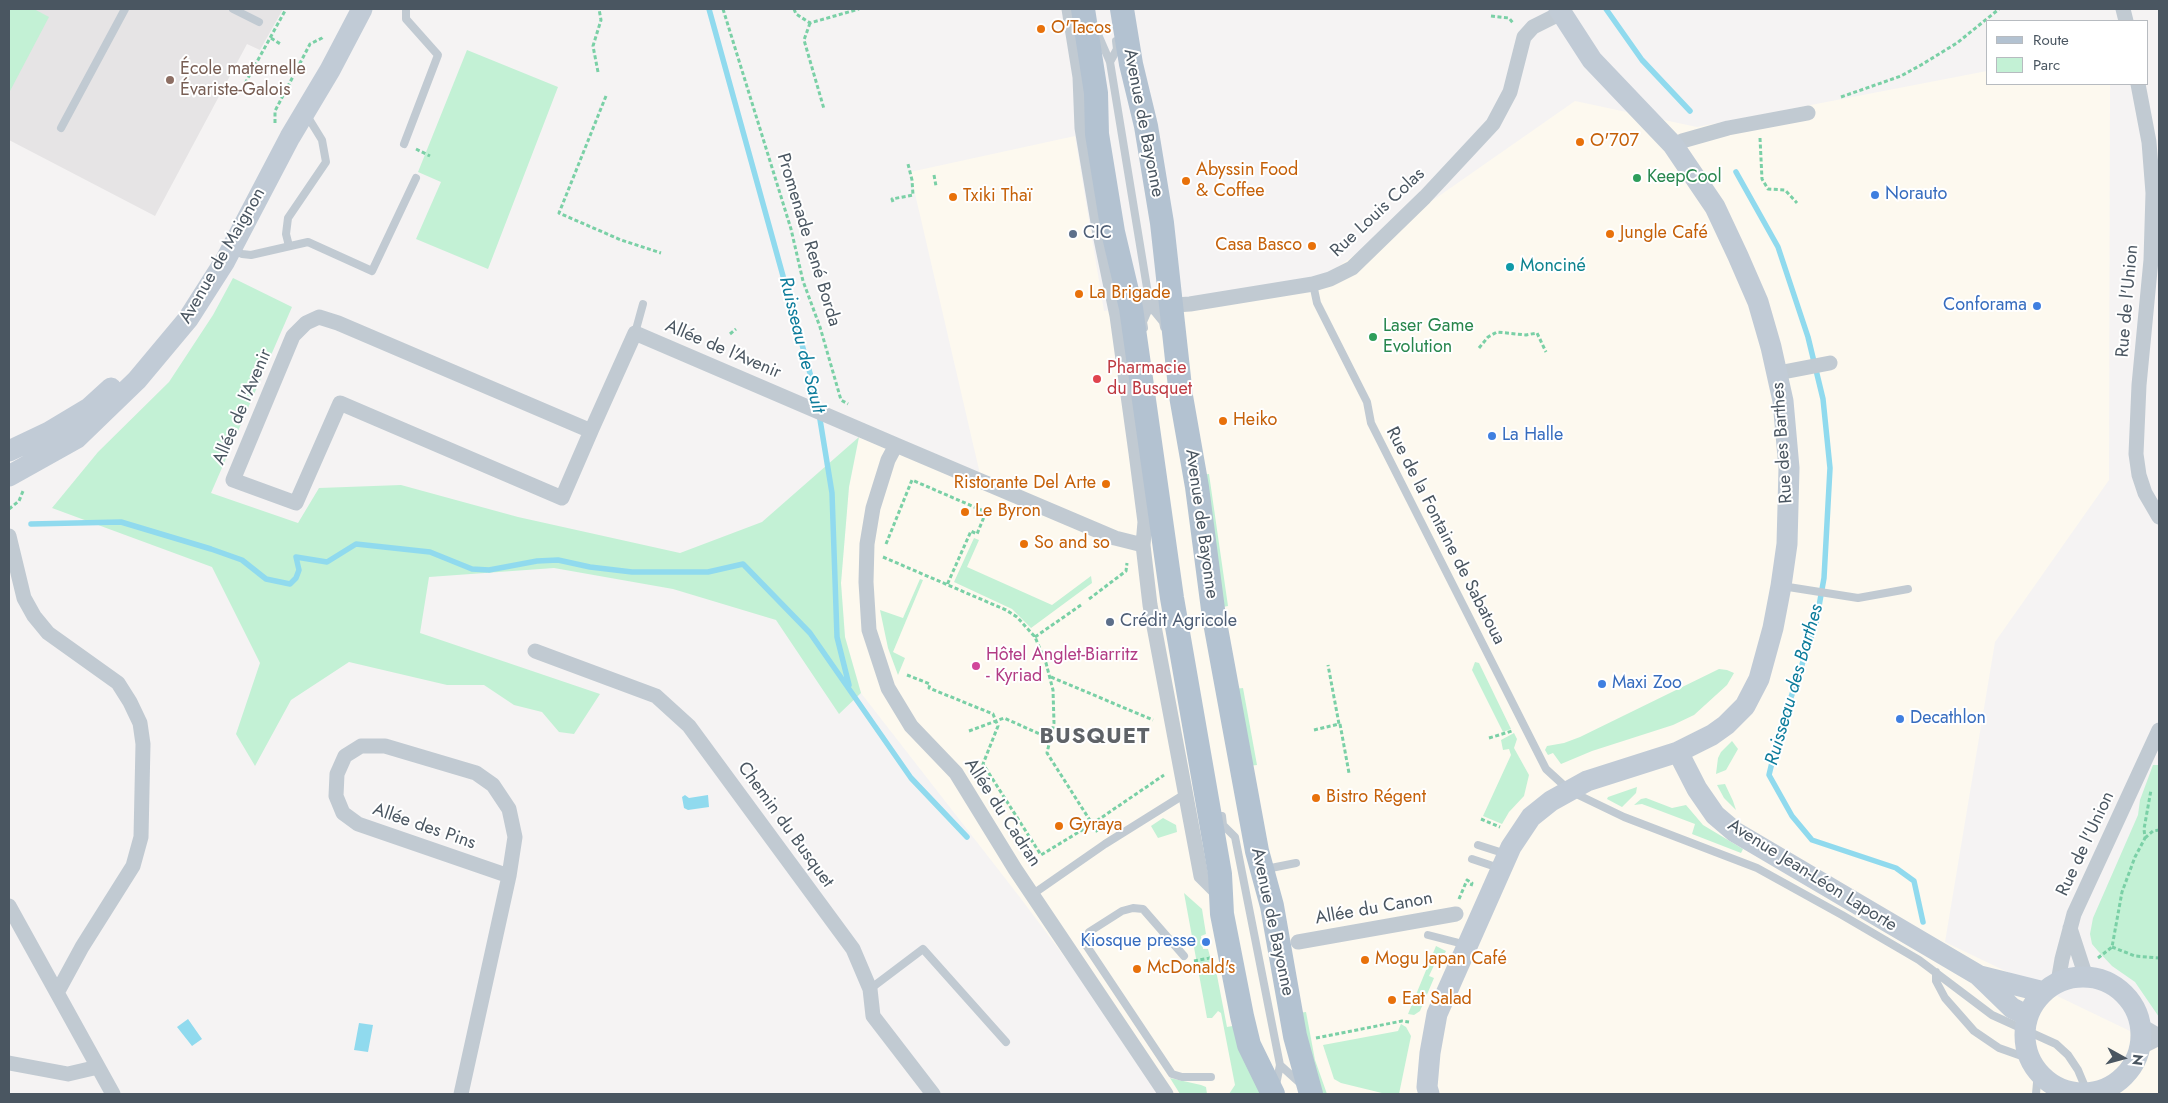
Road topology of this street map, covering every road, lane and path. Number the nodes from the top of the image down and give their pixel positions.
1 (125, 9) edge
2 (233, 9) edge
3 (286, 9) edge
4 (348, 9) edge
5 (362, 9) edge
6 (406, 9) edge
7 (599, 9) edge
8 (723, 9) edge
9 (794, 9) edge
10 (858, 9) edge
11 (1068, 9) edge
12 (1122, 9) edge
13 (1999, 9) edge
14 (1560, 11) edge
15 (1491, 16) dead end
16 (1090, 17) edge
17 (259, 22) dead end
18 (810, 23) junction
19 (1517, 28) dead end
20 (326, 31) dead end
21 (1115, 33) dead end
22 (271, 38) junction
23 (282, 45) dead end
24 (1110, 62) junction
25 (598, 72) dead end
26 (2138, 85) edge
27 (242, 89) dead end
28 (606, 96) dead end
29 (1841, 97) dead end
30 (824, 109) dead end
31 (306, 112) junction
32 (1808, 113) dead end
33 (275, 126) dead end
34 (61, 128) dead end
35 (1760, 138) dead end
36 (404, 144) dead end
37 (1674, 146) junction
38 (908, 164) dead end
39 (934, 175) dead end
40 (416, 178) dead end
41 (936, 186) dead end
42 (893, 202) dead end
43 (1797, 203) dead end
44 (239, 223) junction
45 (289, 246) junction
46 (231, 248) junction
47 (662, 253) dead end
48 (1313, 284) junction
49 (643, 304) dead end
50 (1150, 307) junction
51 (736, 329) dead end
52 (1165, 332) dead end
53 (635, 333) junction
54 (730, 334) dead end
55 (1146, 338) dead end
56 (1166, 342) dead end
57 (1479, 348) dead end
58 (1546, 352) dead end
59 (1830, 363) dead end
60 (1778, 373) junction
61 (849, 405) dead end
62 (591, 432) junction
63 (896, 445) junction
64 (1181, 447) dead end
65 (9, 451) edge
66 (9, 476) edge
67 (2159, 517) edge
68 (9, 536) edge
69 (1143, 545) junction
70 (1126, 571) dead end
71 (947, 585) junction
72 (1781, 586) junction
73 (1908, 589) dead end
74 (1089, 599) dead end
75 (1081, 605) dead end
76 (1204, 609) dead end
77 (1034, 637) junction
78 (1209, 638) dead end
79 (536, 651) dead end
80 (1328, 665) dead end
81 (908, 675) dead end
82 (1050, 677) junction
83 (1153, 720) dead end
84 (996, 721) junction
85 (1340, 724) junction
86 (1314, 730) dead end
87 (2159, 730) edge
88 (969, 731) dead end
89 (1512, 731) dead end
90 (1489, 738) dead end
91 (1051, 739) junction
92 (1678, 752) junction
93 (1349, 774) dead end
94 (1164, 775) dead end
95 (2150, 784) dead end
96 (1570, 791) junction
97 (1186, 794) junction
98 (1220, 806) dead end
99 (1482, 820) dead end
100 (1092, 824) junction
101 (1241, 828) dead end
102 (1503, 828) dead end
103 (2159, 830) edge
104 (1235, 837) junction
105 (2145, 838) junction
106 (1106, 844) junction
107 (1478, 845) dead end
108 (1472, 859) dead end
109 (1504, 862) junction
110 (1296, 863) dead end
111 (1262, 870) junction
112 (509, 876) junction
113 (1033, 894) junction
114 (1222, 897) junction
115 (1465, 899) dead end
116 (9, 906) edge
117 (1454, 914) joint
118 (2070, 928) junction
119 (1428, 935) dead end
120 (1298, 942) dead end
121 (1467, 945) junction
122 (2112, 947) junction
123 (1218, 956) dead end
124 (2159, 958) edge
125 (1185, 959) joint
126 (2091, 969) junction
127 (1936, 972) junction
128 (1978, 975) junction
129 (2051, 987) junction
130 (870, 989) junction
131 (57, 993) junction
132 (1409, 1022) dead end
133 (2027, 1023) junction
134 (2140, 1026) junction
135 (2159, 1037) edge
136 (1315, 1038) dead end
137 (1006, 1042) dead end
138 (2139, 1048) junction
139 (9, 1063) edge
140 (1280, 1065) junction
141 (2034, 1065) junction
142 (98, 1067) junction
143 (1211, 1077) dead end
144 (2116, 1088) edge
145 (2059, 1091) edge
146 (1310, 1092) edge
147 (1426, 1092) edge
148 (113, 1094) edge
149 (461, 1094) edge
150 (933, 1094) edge
151 (1166, 1094) edge
152 (1274, 1094) edge
153 (2036, 1094) edge
154 (2088, 1094) edge

1 - 34 lane
2 - 17 lane
3 - 22 path
4 - 44 street, Avenue de Maignon
5 - 31 street, Avenue de Maignon
6 - 36 lane
7 - 25 path
8 - 61 path, Promenade René Borda
9 - 18 path
10 - 18 path
11 - 69 street
12 - 50 main road, Avenue de Bayonne
13 - 29 path
14 - 37 street, Rue des Barthes
14 - 48 street, Rue Louis Colas
15 - 19 path
16 - 24 lane
16 - 50 main road, Avenue de Bayonne
18 - 30 path
20 - 33 path
21 - 24 lane
22 - 23 path
22 - 27 path
24 - 50 lane
26 - 67 street, Rue de l'Union
28 - 47 path
31 - 44 street, Avenue de Maignon
31 - 45 lane
32 - 37 street
35 - 43 path
37 - 60 street, Rue des Barthes
38 - 42 path
39 - 41 path
40 - 45 lane
44 - 46 street, Avenue de Maignon
44 - 65 street, Avenue de Maignon
45 - 46 lane
46 - 66 street, Avenue de Maignon
48 - 50 street, Rue Louis Colas
48 - 96 lane, Rue de la Fontaine de Sabatoua
49 - 53 lane
50 - 52 lane
50 - 55 lane
50 - 111 main road, Avenue de Bayonne
50 - 114 main road, Avenue de Bayonne
51 - 54 path
53 - 62 street, Allée de l'Avenir
53 - 63 street, Allée de l'Avenir
56 - 64 lane
57 - 58 path
59 - 60 street
60 - 72 street, Rue des Barthes
62 - 62 street, Allée de l'Avenir
63 - 69 street
63 - 113 street, Allée du Cadran
68 - 131 street
69 - 97 street
70 - 74 path
71 - 71 path
71 - 77 path
72 - 73 lane
72 - 92 street, Rue des Barthes
75 - 77 path
76 - 78 lane
77 - 82 path
79 - 130 street, Chemin du Busquet
80 - 85 path
81 - 84 path
82 - 83 path
82 - 91 path
84 - 88 path
84 - 91 path
84 - 100 path
85 - 86 path
85 - 93 path
87 - 118 street, Rue de l'Union
89 - 90 path
91 - 100 path
92 - 96 street
92 - 128 street, Avenue Jean-Léon Laporte
94 - 100 path
95 - 105 path
96 - 109 street
96 - 127 lane, Rue de la Fontaine de Sabatoua
97 - 106 lane
97 - 114 street
98 - 104 lane
99 - 102 path
100 - 106 path
101 - 104 lane
103 - 105 path
104 - 140 lane
105 - 122 path
106 - 113 lane
107 - 109 lane
108 - 109 lane
109 - 121 street
110 - 111 lane
111 - 146 main road, Avenue de Bayonne
112 - 112 street, Allée des Pins
112 - 149 street, Allée des Pins
113 - 151 street, Allée du Cadran
114 - 152 main road, Avenue de Bayonne
115 - 117 path
116 - 131 street
117 - 120 street, Allée du Canon
118 - 126 street
118 - 129 street, Rue de l'Union
119 - 121 lane
121 - 147 street
122 - 124 path
122 - 126 path
123 - 125 path
125 - 143 lane
126 - 129 street
126 - 134 street
127 - 133 lane, Rue de la Fontaine de Sabatoua
127 - 141 lane
128 - 129 street, Avenue Jean-Léon Laporte
128 - 133 street, Avenue Jean-Léon Laporte
129 - 133 street
130 - 137 lane
130 - 150 street, Chemin du Busquet
131 - 142 street
132 - 136 path
133 - 141 street
133 - 154 lane, Rue de la Fontaine de Sabatoua
134 - 135 street
134 - 138 street
135 - 138 street
138 - 144 street
139 - 142 street
140 - 146 lane
140 - 152 lane
141 - 145 street
141 - 153 lane
142 - 148 street
144 - 154 street
145 - 154 street

